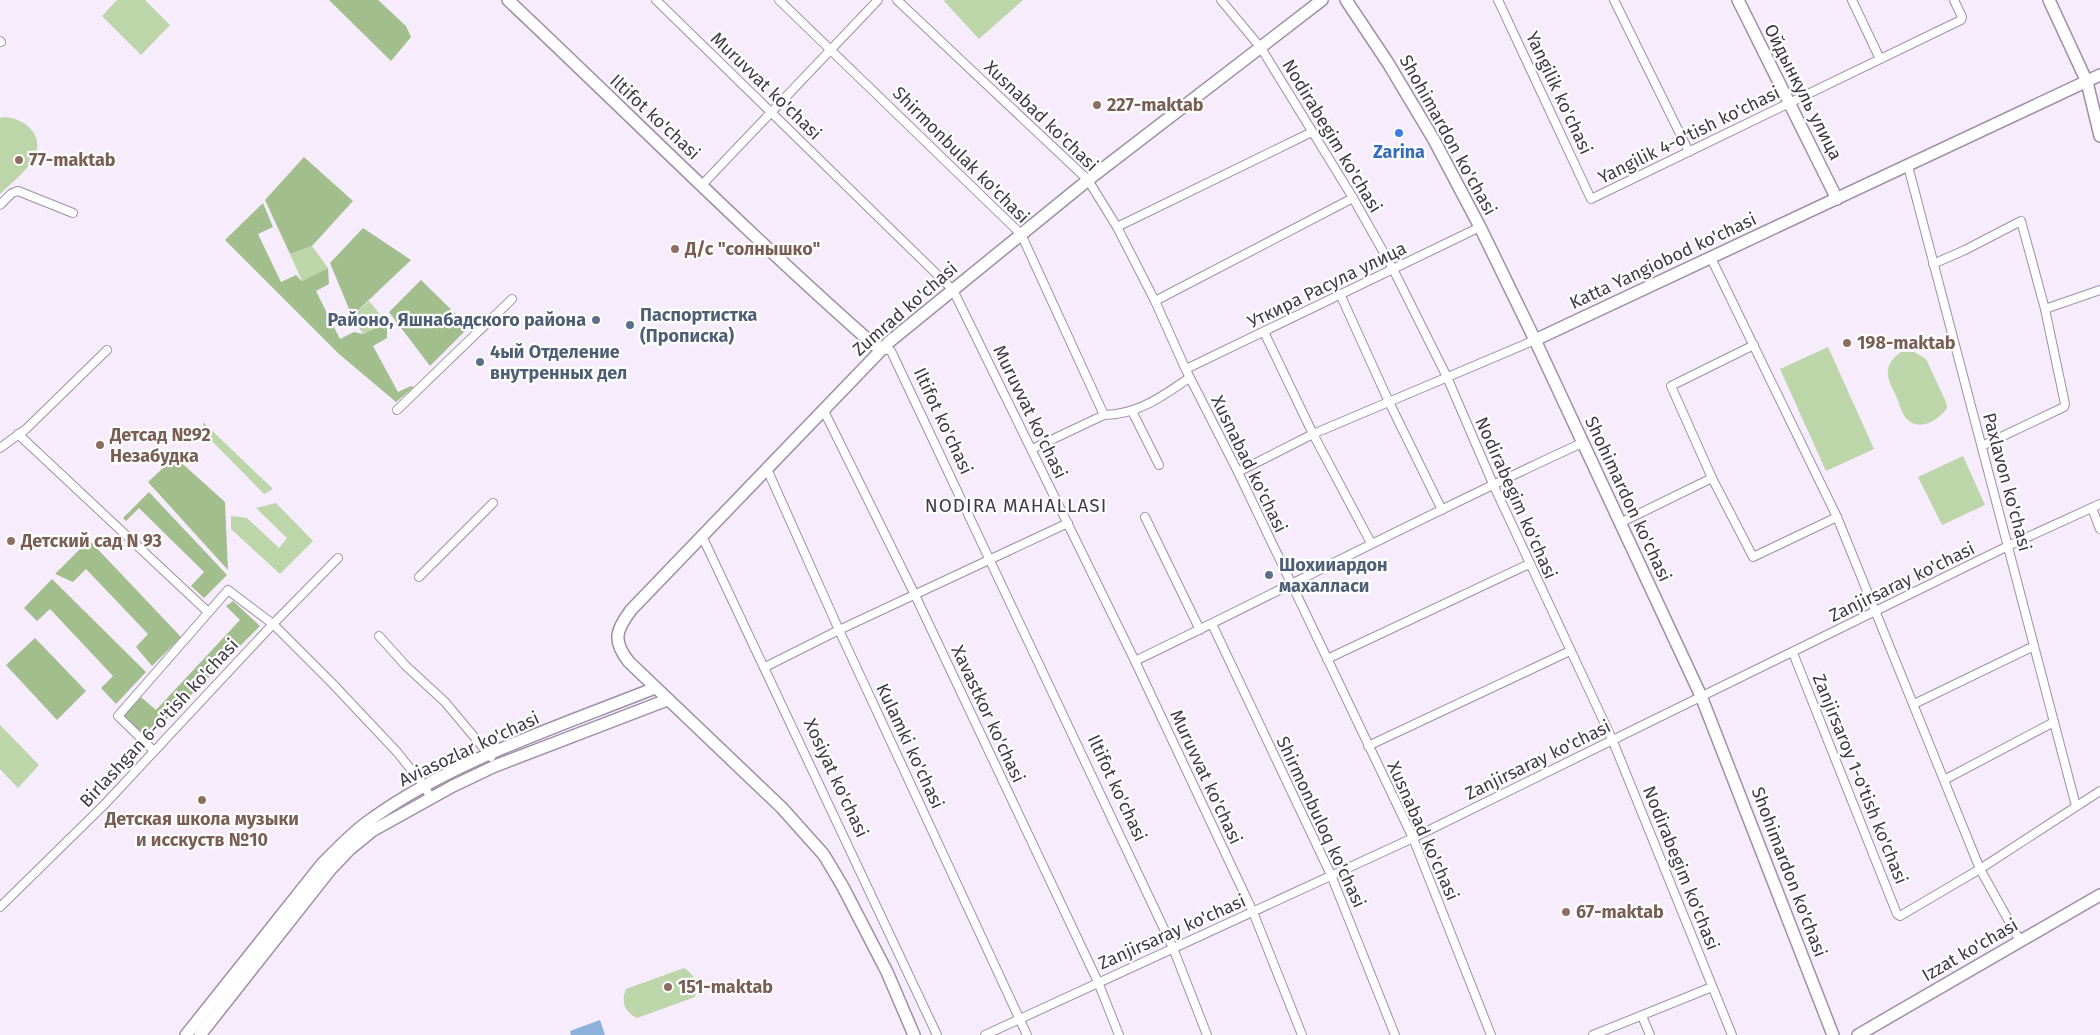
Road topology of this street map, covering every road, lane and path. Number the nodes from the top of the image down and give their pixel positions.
1 (656, 0) edge
2 (780, 0) edge
3 (878, 0) edge
4 (897, 0) edge
5 (1221, 0) edge
6 (1322, 0) edge
7 (1346, 0) edge
8 (1498, 0) edge
9 (1614, 0) edge
10 (1738, 0) edge
11 (1852, 0) edge
12 (1954, 0) edge
13 (2049, 0) edge
14 (510, 1) edge
15 (1261, 48) junction
16 (831, 49) junction
17 (1880, 59) junction
18 (2100, 75) edge
19 (2087, 82) junction
20 (1789, 104) junction
21 (771, 113) junction
22 (1312, 132) junction
23 (2100, 136) edge
24 (1689, 152) junction
25 (1908, 166) junction
26 (1088, 180) junction
27 (701, 186) junction
28 (1353, 198) junction
29 (1591, 199) joint
30 (1838, 199) junction
31 (0, 205) edge
32 (73, 213) dead end
33 (1117, 227) junction
34 (1480, 227) junction
35 (1021, 234) junction
36 (1712, 258) junction
37 (1933, 264) junction
38 (1394, 270) junction
39 (953, 290) junction
40 (2100, 290) edge
41 (1340, 294) junction
42 (512, 299) dead end
43 (1155, 301) junction
44 (2045, 309) junction
45 (1264, 332) junction
46 (1535, 340) junction
47 (1754, 345) junction
48 (882, 348) junction
49 (107, 350) dead end
50 (1186, 369) junction
51 (1446, 377) junction
52 (1189, 378) junction
53 (1389, 402) junction
54 (824, 409) junction
55 (397, 410) dead end
56 (1132, 411) junction
57 (1104, 415) junction
58 (18, 434) junction
59 (1314, 434) junction
60 (1582, 443) junction
61 (1982, 446) junction
62 (0, 448) edge
63 (1032, 449) junction
64 (1159, 464) dead end
65 (767, 469) junction
66 (1238, 472) junction
67 (1712, 478) junction
68 (1492, 484) junction
69 (494, 503) dead end
70 (2100, 504) edge
71 (2092, 508) junction
72 (1442, 510) junction
73 (1145, 517) dead end
74 (1837, 517) junction
75 (1068, 523) junction
76 (1620, 523) junction
77 (2100, 529) edge
78 (702, 536) junction
79 (1372, 543) junction
80 (2008, 546) junction
81 (338, 558) dead end
82 (990, 559) junction
83 (1529, 564) junction
84 (418, 577) dead end
85 (1291, 584) junction
86 (915, 595) junction
87 (1877, 611) junction
88 (208, 612) junction
89 (273, 624) junction
90 (1212, 624) junction
91 (839, 630) junction
92 (1200, 630) junction
93 (379, 636) dead end
94 (2034, 646) junction
95 (1570, 651) junction
96 (1793, 652) junction
97 (1327, 659) junction
98 (1135, 661) junction
99 (765, 667) junction
100 (655, 688) junction
101 (1701, 696) junction
102 (667, 700) junction
103 (1914, 704) junction
104 (2054, 722) junction
105 (1612, 739) junction
106 (1368, 746) junction
107 (154, 751) junction
108 (490, 754) junction
109 (495, 766) junction
110 (1944, 780) junction
111 (2100, 791) edge
112 (428, 792) junction
113 (2076, 806) junction
114 (1413, 838) junction
115 (1980, 869) junction
116 (1331, 875) junction
117 (2100, 895) edge
118 (0, 907) edge
119 (1253, 912) junction
120 (2020, 941) junction
121 (1173, 948) junction
122 (1098, 982) junction
123 (1712, 987) junction
124 (1642, 1016) junction
125 (1020, 1019) junction
126 (186, 1035) edge
127 (200, 1035) edge
128 (914, 1035) edge
129 (937, 1035) edge
130 (985, 1035) edge
131 (1027, 1035) edge
132 (1119, 1035) edge
133 (1207, 1035) edge
134 (1302, 1035) edge
135 (1395, 1035) edge
136 (1491, 1035) edge
137 (1593, 1035) edge
138 (1650, 1035) edge
139 (1732, 1035) edge
140 (1833, 1035) edge
141 (1858, 1035) edge

1 - 21 street, Muruvvat ko'chasi
2 - 16 street, Shirmonbulak ko'chasi
3 - 16 street
4 - 26 street, Xusnabad ko'chasi
5 - 15 street, Nodirabegim ko'chasi
6 - 15 street, Zumrad ko'chasi
7 - 34 street, Shohimardon ko'chasi
8 - 29 street, Yangilik ko'chasi
9 - 24 street
10 - 20 street, Ойдынкуль улица
11 - 17 street
12 - 17 street, Yangilik 4-o'tish ko'chasi
13 - 19 street
14 - 27 street, Iltifot ko'chasi
15 - 22 street, Nodirabegim ko'chasi
15 - 26 street, Zumrad ko'chasi
16 - 21 street
16 - 35 street, Shirmonbulak ko'chasi
17 - 20 street, Yangilik 4-o'tish ko'chasi
18 - 19 street, Katta Yangiobod ko'chasi
19 - 23 street
19 - 25 street, Katta Yangiobod ko'chasi
20 - 24 street, Yangilik 4-o'tish ko'chasi
20 - 30 street, Ойдынкуль улица
21 - 27 street
21 - 39 street, Muruvvat ko'chasi
22 - 28 street, Nodirabegim ko'chasi
22 - 33 street
24 - 29 street, Yangilik 4-o'tish ko'chasi
25 - 30 street, Katta Yangiobod ko'chasi
25 - 37 street, Paxlavon ko'chasi
26 - 33 street, Xusnabad ko'chasi
26 - 35 street, Zumrad ko'chasi
27 - 48 street, Iltifot ko'chasi
28 - 38 street, Nodirabegim ko'chasi
28 - 43 street
30 - 36 street, Katta Yangiobod ko'chasi
31 - 32 street
33 - 43 street, Xusnabad ko'chasi
34 - 38 street, Уткира Расула улица
34 - 46 street, Shohimardon ko'chasi
35 - 39 street, Zumrad ko'chasi
35 - 57 street, Shirmonbulak ko'chasi
36 - 46 street, Katta Yangiobod ko'chasi
36 - 47 street
37 - 44 street
37 - 61 street, Paxlavon ko'chasi
38 - 41 street, Уткира Расула улица
38 - 51 street, Nodirabegim ko'chasi
39 - 48 street, Zumrad ko'chasi
39 - 63 street, Muruvvat ko'chasi
40 - 44 street
41 - 45 street, Уткира Расула улица
41 - 53 street
42 - 55 street
43 - 50 street, Xusnabad ko'chasi
44 - 61 street
45 - 50 street, Уткира Расула улица
45 - 59 street
46 - 51 street, Katta Yangiobod ko'chasi
46 - 60 street, Shohimardon ko'chasi
47 - 67 street
47 - 74 street
48 - 54 street, Zumrad ko'chasi
48 - 82 street, Iltifot ko'chasi
49 - 58 street
50 - 52 street, Xusnabad ko'chasi
51 - 53 street, Katta Yangiobod ko'chasi
51 - 68 street, Nodirabegim ko'chasi
52 - 56 street
52 - 66 street, Xusnabad ko'chasi
53 - 59 street, Katta Yangiobod ko'chasi
53 - 72 street
54 - 65 street, Zumrad ko'chasi
54 - 86 street, Xavastkor ko'chasi
56 - 57 street
56 - 64 street
57 - 63 street
58 - 62 street
58 - 88 street
59 - 66 street, Katta Yangiobod ko'chasi
59 - 79 street
60 - 68 street
60 - 76 street, Shohimardon ko'chasi
61 - 80 street, Paxlavon ko'chasi
63 - 75 street, Muruvvat ko'chasi
65 - 78 street, Zumrad ko'chasi
65 - 91 street, Kulamki ko'chasi
66 - 85 street, Xusnabad ko'chasi
67 - 74 street
67 - 76 street
68 - 72 street
68 - 83 street, Nodirabegim ko'chasi
69 - 84 street
70 - 71 street, Zanjirsaray ko'chasi
71 - 77 street
71 - 80 street, Zanjirsaray ko'chasi
72 - 79 street
73 - 92 street
74 - 87 street
75 - 82 street
75 - 98 street, Muruvvat ko'chasi
76 - 101 street, Shohimardon ko'chasi
78 - 99 street, Xosiyat ko'chasi
78 - 100 street, Zumrad ko'chasi
79 - 85 street
80 - 87 street, Zanjirsaray ko'chasi
80 - 94 street, Paxlavon ko'chasi
81 - 89 street, Birlashgan 6-o'tish ko'chasi
82 - 86 street
82 - 121 street, Iltifot ko'chasi
83 - 95 street, Nodirabegim ko'chasi
83 - 97 street
85 - 90 street
85 - 97 street, Xusnabad ko'chasi
86 - 91 street
86 - 122 street, Xavastkor ko'chasi
87 - 96 street, Zanjirsaray ko'chasi
87 - 103 street
88 - 89 street
88 - 107 street
89 - 107 street, Birlashgan 6-o'tish ko'chasi
89 - 112 street
90 - 92 street
90 - 116 street, Shirmonbuloq ko'chasi
91 - 99 street
91 - 125 street, Kulamki ko'chasi
92 - 98 street
93 - 108 street
94 - 103 street
94 - 104 street, Paxlavon ko'chasi
95 - 105 street, Nodirabegim ko'chasi
95 - 106 street
96 - 101 street, Zanjirsaray ko'chasi
96 - 115 street, Zanjirsaroy 1-o'tish ko'chasi
97 - 106 street, Xusnabad ko'chasi
98 - 119 street, Muruvvat ko'chasi
99 - 129 street, Xosiyat ko'chasi
100 - 102 street, Zumrad ko'chasi
100 - 108 street, Aviasozlar ko'chasi
101 - 105 street, Zanjirsaray ko'chasi
101 - 140 street, Shohimardon ko'chasi
102 - 109 street, Aviasozlar ko'chasi
102 - 128 street
103 - 110 street
104 - 110 street
104 - 113 street, Paxlavon ko'chasi
105 - 114 street, Zanjirsaray ko'chasi
105 - 123 street, Nodirabegim ko'chasi
106 - 114 street, Xusnabad ko'chasi
107 - 118 street, Birlashgan 6-o'tish ko'chasi
108 - 109 street
108 - 112 street, Aviasozlar ko'chasi
109 - 112 street, Aviasozlar ko'chasi
110 - 115 street
111 - 113 street
112 - 126 street, Aviasozlar ko'chasi
112 - 127 street, Aviasozlar ko'chasi
113 - 115 street
114 - 116 street, Zanjirsaray ko'chasi
114 - 136 street, Xusnabad ko'chasi
115 - 120 street
116 - 119 street, Zanjirsaray ko'chasi
116 - 135 street, Shirmonbuloq ko'chasi
117 - 120 street, Izzat ko'chasi
119 - 121 street, Zanjirsaray ko'chasi
119 - 134 street, Muruvvat ko'chasi
120 - 141 street, Izzat ko'chasi
121 - 122 street, Zanjirsaray ko'chasi
121 - 133 street, Iltifot ko'chasi
122 - 125 street, Zanjirsaray ko'chasi
122 - 132 street, Xavastkor ko'chasi
123 - 124 street
123 - 139 street, Nodirabegim ko'chasi
124 - 137 street
124 - 138 street
125 - 130 street, Zanjirsaray ko'chasi
125 - 131 street, Kulamki ko'chasi

